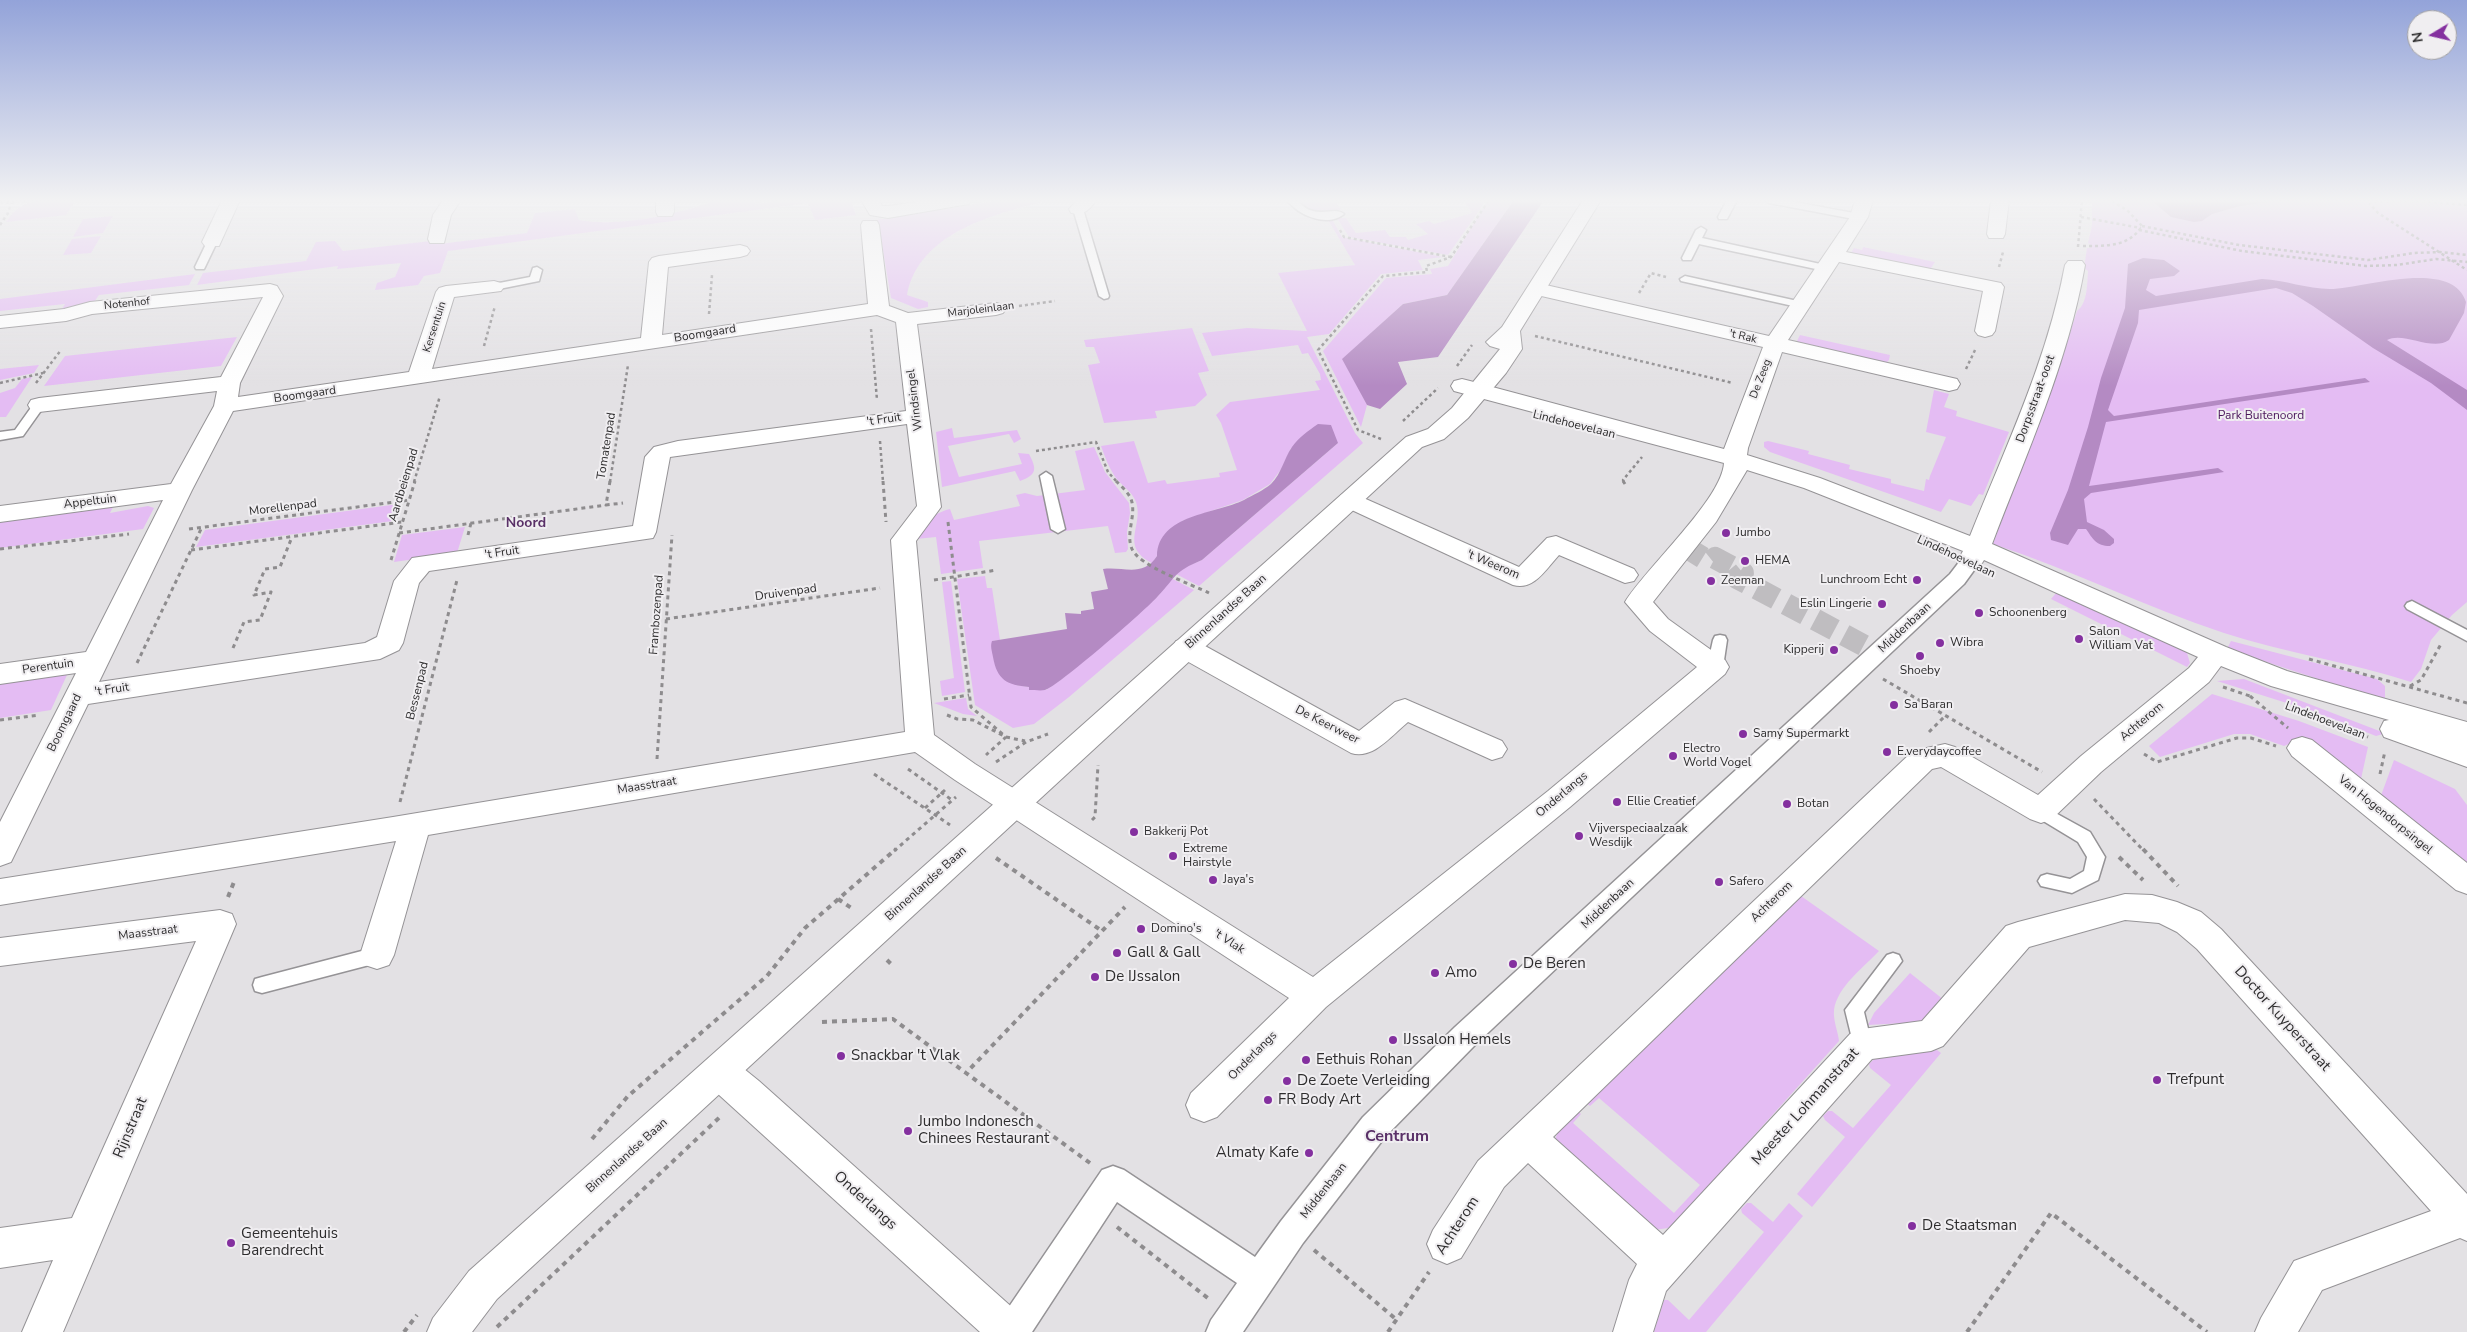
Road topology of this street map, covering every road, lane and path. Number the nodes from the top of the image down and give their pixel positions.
1 (202, 262) edge
2 (659, 262) edge
3 (712, 262) edge
4 (876, 262) edge
5 (1096, 262) edge
6 (1437, 262) edge
7 (1554, 262) edge
8 (1828, 262) edge
9 (1836, 262) edge
10 (2001, 262) edge
11 (2076, 262) edge
12 (2334, 262) edge
13 (2423, 262) edge
14 (2456, 262) edge
15 (200, 267) dead end
16 (537, 270) dead end
17 (2467, 270) edge
18 (1686, 279) joint
19 (494, 287) junction
20 (1994, 287) junction
21 (1537, 290) junction
22 (1104, 296) dead end
23 (1055, 302) dead end
24 (1802, 305) junction
25 (879, 309) junction
26 (996, 309) joint
27 (1629, 311) junction
28 (906, 319) junction
29 (0, 322) edge
30 (1984, 331) joint
31 (707, 334) junction
32 (1532, 335) dead end
33 (641, 344) junction
34 (1472, 344) dead end
35 (1774, 345) junction
36 (477, 370) junction
37 (43, 373) dead end
38 (446, 374) junction
39 (418, 378) junction
40 (0, 383) edge
41 (228, 383) junction
42 (1949, 384) joint
43 (1450, 390) junction
44 (1758, 390) junction
45 (39, 405) joint
46 (225, 406) junction
47 (916, 416) junction
48 (1408, 433) junction
49 (0, 436) edge
50 (1377, 447) dead end
51 (1036, 451) dead end
52 (1644, 454) dead end
53 (1737, 459) junction
54 (1046, 476) dead end
55 (1625, 484) dead end
56 (180, 490) junction
57 (651, 498) junction
58 (410, 500) junction
59 (1350, 500) junction
60 (606, 505) junction
61 (946, 513) dead end
62 (0, 514) edge
63 (402, 522) junction
64 (202, 527) junction
65 (1058, 529) dead end
66 (159, 533) junction
67 (399, 533) junction
68 (672, 533) dead end
69 (292, 537) junction
70 (0, 549) edge
71 (191, 550) junction
72 (1974, 555) junction
73 (462, 558) junction
74 (421, 564) junction
75 (997, 570) dead end
76 (1625, 575) dead end
77 (954, 576) junction
78 (908, 584) junction
79 (1203, 599) dead end
80 (2412, 606) dead end
81 (666, 619) junction
82 (2450, 628) junction
83 (2467, 636) edge
84 (1186, 648) junction
85 (97, 660) junction
86 (2207, 664) junction
87 (1863, 667) junction
88 (0, 674) edge
89 (222, 674) junction
90 (2410, 686) dead end
91 (125, 688) junction
92 (2273, 690) junction
93 (79, 695) junction
94 (2250, 696) junction
95 (918, 703) junction
96 (2315, 716) dead end
97 (1054, 729) dead end
98 (2467, 733) edge
99 (1006, 738) junction
100 (920, 740) junction
101 (2120, 740) junction
102 (2378, 741) dead end
103 (2302, 748) junction
104 (879, 749) junction
105 (1492, 749) dead end
106 (845, 754) junction
107 (2467, 756) edge
108 (1105, 759) dead end
109 (655, 784) junction
110 (2066, 787) junction
111 (952, 800) dead end
112 (1014, 803) junction
113 (2041, 811) junction
114 (404, 827) junction
115 (2084, 837) junction
116 (1072, 840) junction
117 (0, 853) edge
118 (247, 853) junction
119 (1007, 866) dead end
120 (2047, 881) dead end
121 (2467, 881) edge
122 (1144, 887) junction
123 (0, 892) edge
124 (838, 899) junction
125 (2174, 901) junction
126 (854, 909) dead end
127 (220, 924) junction
128 (1102, 931) junction
129 (0, 952) edge
130 (376, 955) joint
131 (887, 960) dead end
132 (1893, 961) dead end
133 (894, 967) dead end
134 (262, 985) dead end
135 (1314, 996) junction
136 (816, 1028) dead end
137 (1862, 1045) junction
138 (966, 1073) junction
139 (733, 1083) junction
140 (1204, 1105) dead end
141 (1527, 1138) junction
142 (591, 1140) dead end
143 (1113, 1181) junction
144 (1095, 1209) junction
145 (2465, 1220) edge
146 (84, 1236) junction
147 (1448, 1244) joint
148 (0, 1248) edge
149 (1665, 1263) junction
150 (1337, 1270) dead end
151 (1260, 1279) junction
152 (1397, 1320) junction
153 (433, 1322) edge
154 (1228, 1325) edge
155 (42, 1332) edge
156 (404, 1332) edge
157 (492, 1332) edge
158 (1011, 1332) edge
159 (1388, 1332) edge
160 (1633, 1332) edge
161 (1967, 1332) edge
162 (2207, 1332) edge
163 (2275, 1332) edge

1 - 15 lane
2 - 33 street
3 - 31 path
4 - 25 street
5 - 22 lane
6 - 50 path
7 - 21 street, Binnenlandse Baan
8 - 24 street, De Zeeg
9 - 20 street
10 - 20 path
11 - 72 street, Dorpsstraat-oost
12 - 13 path
14 - 17 path
16 - 19 lane
18 - 24 lane
18 - 27 path
19 - 36 path
19 - 39 street, Kersentuin
20 - 30 street
21 - 27 street, 't Rak
21 - 43 street, Binnenlandse Baan
23 - 26 path, Marjoleinlaan
24 - 35 street, De Zeeg
25 - 28 street
25 - 31 street, Boomgaard
26 - 28 street, Marjoleinlaan
27 - 35 street, 't Rak
28 - 47 street, Windsingel
29 - 41 street, Notenhof
30 - 42 path
31 - 33 street, Boomgaard
32 - 44 path
33 - 36 street, Boomgaard
33 - 60 path, Tomatenpad
34 - 43 path
35 - 42 street, 't Rak
35 - 44 street, De Zeeg
36 - 38 street, Boomgaard
37 - 40 path
38 - 39 street, Boomgaard
38 - 58 path, Aardbeienpad
39 - 46 street, Boomgaard
41 - 45 street
41 - 46 street, Notenhof
43 - 48 path
43 - 48 street, Binnenlandse Baan
43 - 48 street, Binnenlandse Baan
43 - 53 street, Lindehoevelaan
44 - 53 street, De Zeeg
45 - 49 lane
46 - 56 street, Boomgaard
47 - 57 street, 't Fruit
47 - 78 street, Windsingel
48 - 59 street, Binnenlandse Baan
51 - 79 path, Binnenlandse Baan
52 - 55 path
53 - 72 street, Lindehoevelaan
53 - 135 street, Onderlangs
54 - 65 lane
56 - 62 street, Appeltuin
56 - 66 street, Boomgaard
57 - 60 path
57 - 73 street, 't Fruit
58 - 63 path, Aardbeienpad
58 - 64 path, Morellenpad
59 - 76 street, 't Weerom
59 - 84 street, Binnenlandse Baan
60 - 67 path
61 - 77 path
63 - 67 path, Aardbeienpad
63 - 69 path
64 - 66 path, Morellenpad
64 - 71 path
66 - 70 path, Morellenpad
66 - 85 street, Boomgaard
67 - 74 path, Aardbeienpad
68 - 81 path, Frambozenpad
69 - 71 path
69 - 89 path
71 - 91 path
72 - 86 street, Lindehoevelaan
72 - 87 street, Middenbaan
73 - 74 street, 't Fruit
73 - 114 path, Bessenpad
74 - 89 street, 't Fruit
75 - 77 path
77 - 78 path
77 - 99 path
78 - 81 path, Druivenpad
78 - 95 street, Windsingel
80 - 82 lane
81 - 109 path, Frambozenpad
82 - 83 lane
82 - 90 path
84 - 105 street, De Keerweer
84 - 112 street, Binnenlandse Baan
85 - 88 street, Perentuin
85 - 93 street, Boomgaard
86 - 92 street, Lindehoevelaan
86 - 94 path
86 - 101 street, Achterom
87 - 110 path
87 - 151 street, Middenbaan
89 - 91 street, 't Fruit
91 - 93 street, 't Fruit
92 - 94 path
92 - 98 street, Lindehoevelaan
92 - 107 street, Lindehoevelaan
93 - 117 street, Boomgaard
94 - 103 path
95 - 99 path
95 - 100 street, Windsingel
96 - 102 path, Lindehoevelaan
97 - 99 path
100 - 104 street, Maasstraat
100 - 112 street
101 - 103 path
101 - 110 street, Achterom
103 - 121 street, Van Hogendorpsingel
104 - 106 street, Maasstraat
104 - 111 path
106 - 109 street, Maasstraat
106 - 124 path
108 - 116 path
109 - 114 street, Maasstraat
110 - 113 street, Achterom
110 - 125 path
112 - 116 street, 't Vlak
112 - 139 street, Binnenlandse Baan
113 - 115 lane, Achterom
113 - 141 street, Achterom
114 - 118 street, Maasstraat
114 - 130 street
115 - 120 lane
115 - 125 path
116 - 122 street, 't Vlak
118 - 123 street, Maasstraat
118 - 127 path
119 - 128 path
122 - 128 path
122 - 135 street, 't Vlak
124 - 126 path
124 - 142 path
125 - 137 street, Meester Lohmanstraat
125 - 145 street, Doctor Kuyperstraat
127 - 129 street, Maasstraat
127 - 146 street, Rijnstraat
128 - 138 path
130 - 134 lane
131 - 133 path
132 - 137 lane
135 - 140 street, Onderlangs
136 - 138 path
137 - 149 street, Meester Lohmanstraat
138 - 143 path
139 - 153 street, Binnenlandse Baan
139 - 157 path
139 - 158 street, Onderlangs
141 - 147 street, Achterom
141 - 149 street
143 - 144 street, Onderlangs
143 - 151 street
144 - 154 path
144 - 158 street, Onderlangs
145 - 163 street
146 - 148 street
146 - 155 street, Rijnstraat
147 - 152 path, Achterom
149 - 160 street, Meester Lohmanstraat
150 - 152 path
151 - 154 street, Middenbaan
152 - 159 path, Achterom
153 - 156 path
161 - 162 path

